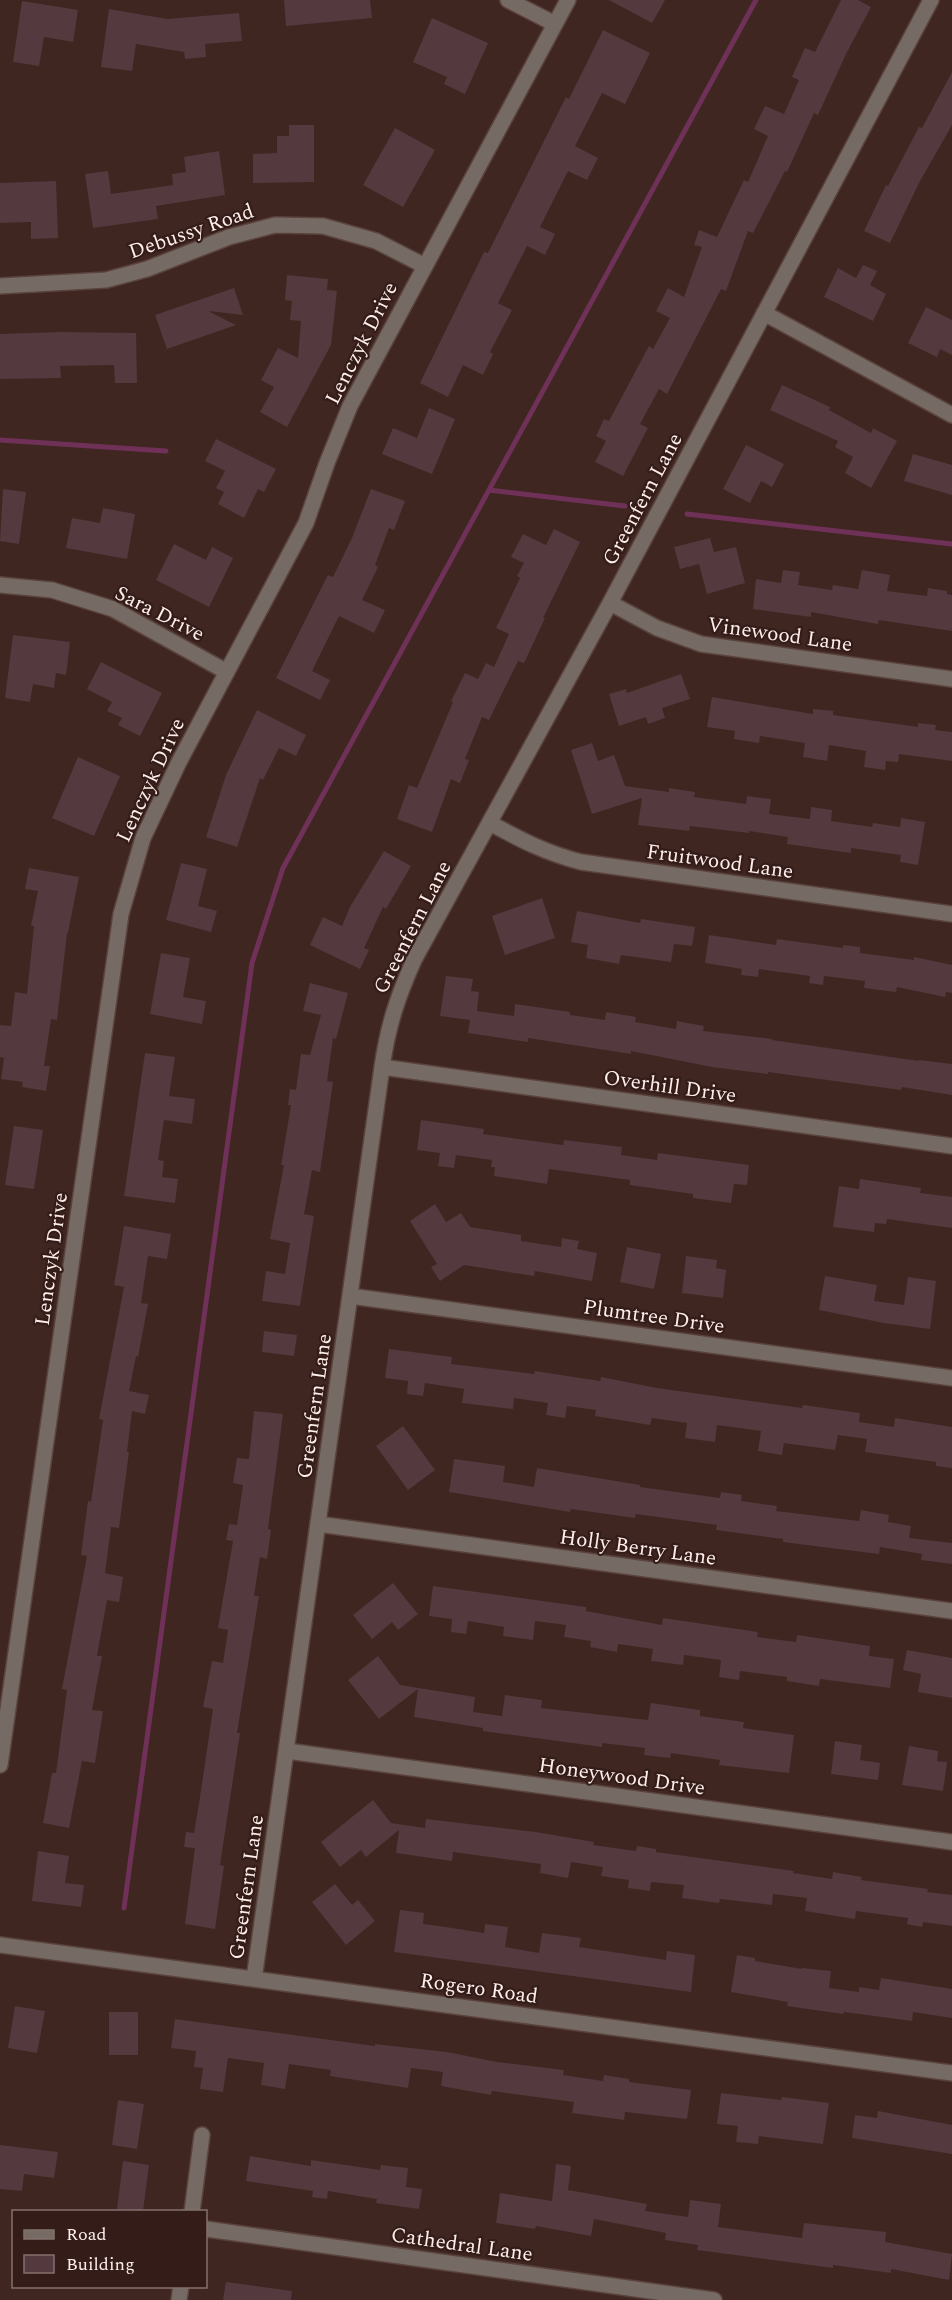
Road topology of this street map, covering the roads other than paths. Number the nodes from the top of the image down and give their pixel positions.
1 (508, 0) edge
2 (568, 0) edge
3 (931, 0) edge
4 (555, 24) junction
5 (425, 266) junction
6 (0, 286) edge
7 (764, 313) junction
8 (952, 415) edge
9 (0, 585) edge
10 (610, 603) junction
11 (227, 672) junction
12 (952, 679) edge
13 (490, 823) junction
14 (952, 914) edge
15 (382, 1067) junction
16 (952, 1146) edge
17 (350, 1296) junction
18 (952, 1378) edge
19 (318, 1524) junction
20 (952, 1611) edge
21 (287, 1751) junction
22 (0, 1765) edge
23 (952, 1842) edge
24 (0, 1945) edge
25 (254, 1979) junction
26 (952, 2073) edge
27 (202, 2135) dead end
28 (192, 2210) edge
29 (207, 2229) edge
30 (714, 2300) edge

1 - 4 street
2 - 4 street, Lenczyk Drive
3 - 7 street, Greenfern Lane
4 - 5 street, Lenczyk Drive
5 - 6 street, Debussy Road
5 - 11 street, Lenczyk Drive
7 - 8 street
7 - 10 street, Greenfern Lane
9 - 11 street, Sara Drive
10 - 12 street, Vinewood Lane
10 - 13 street, Greenfern Lane
11 - 22 street, Lenczyk Drive
13 - 14 street, Fruitwood Lane
13 - 15 street, Greenfern Lane
15 - 16 street, Overhill Drive
15 - 17 street, Greenfern Lane
17 - 18 street, Plumtree Drive
17 - 19 street, Greenfern Lane
19 - 20 street, Holly Berry Lane
19 - 21 street, Greenfern Lane
21 - 23 street, Honeywood Drive
21 - 25 street, Greenfern Lane
24 - 25 street, Rogero Road
25 - 26 street, Rogero Road
27 - 28 street
29 - 30 street, Cathedral Lane

